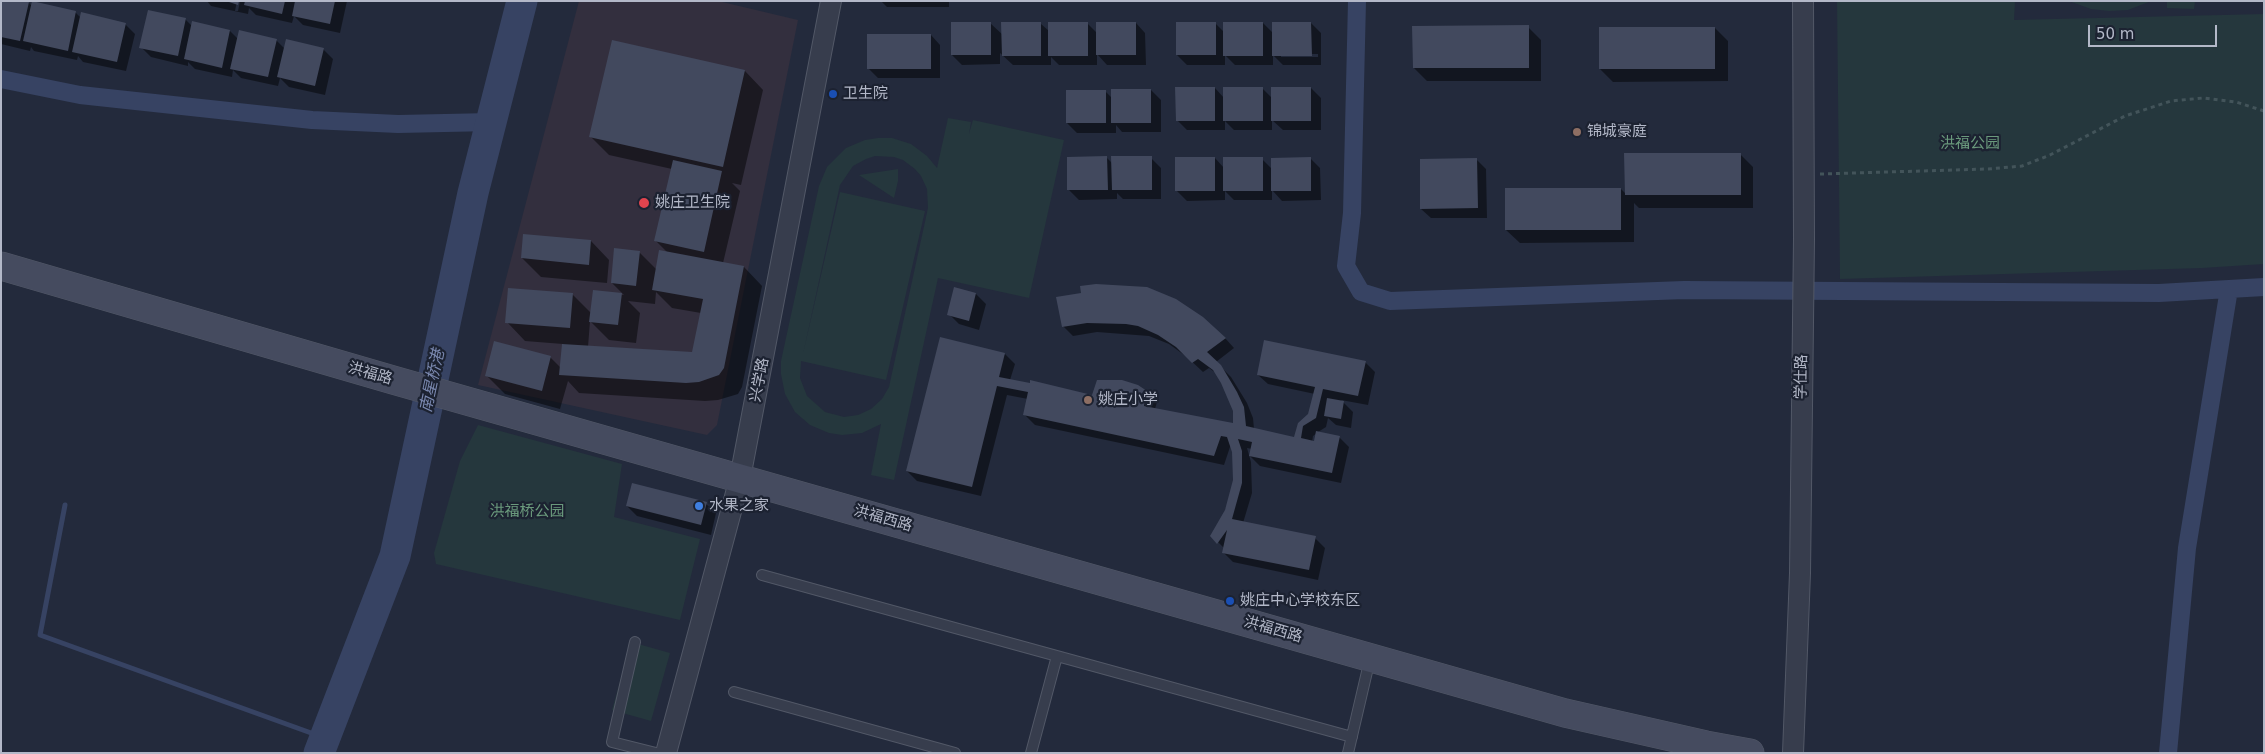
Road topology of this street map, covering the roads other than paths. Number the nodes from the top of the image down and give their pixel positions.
1 (831, 1) edge
2 (1803, 1) edge
3 (1, 266) edge
4 (740, 478) junction
5 (762, 575) dead end
6 (635, 642) dead end
7 (1057, 656) junction
8 (1370, 658) junction
9 (734, 692) dead end
10 (1352, 737) junction
11 (656, 753) edge
12 (666, 753) edge
13 (956, 753) edge
14 (1031, 753) edge
15 (1348, 753) edge
16 (1750, 753) edge
17 (1793, 753) edge

1 - 4 street, 兴学路
2 - 17 street, 学仕路
3 - 4 street, 洪福路
4 - 8 street, 洪福西路
4 - 12 street, 兴学路
5 - 7 lane
6 - 11 lane
7 - 10 lane
7 - 14 lane
8 - 10 lane
8 - 16 street, 洪福西路
9 - 13 lane
10 - 15 lane

